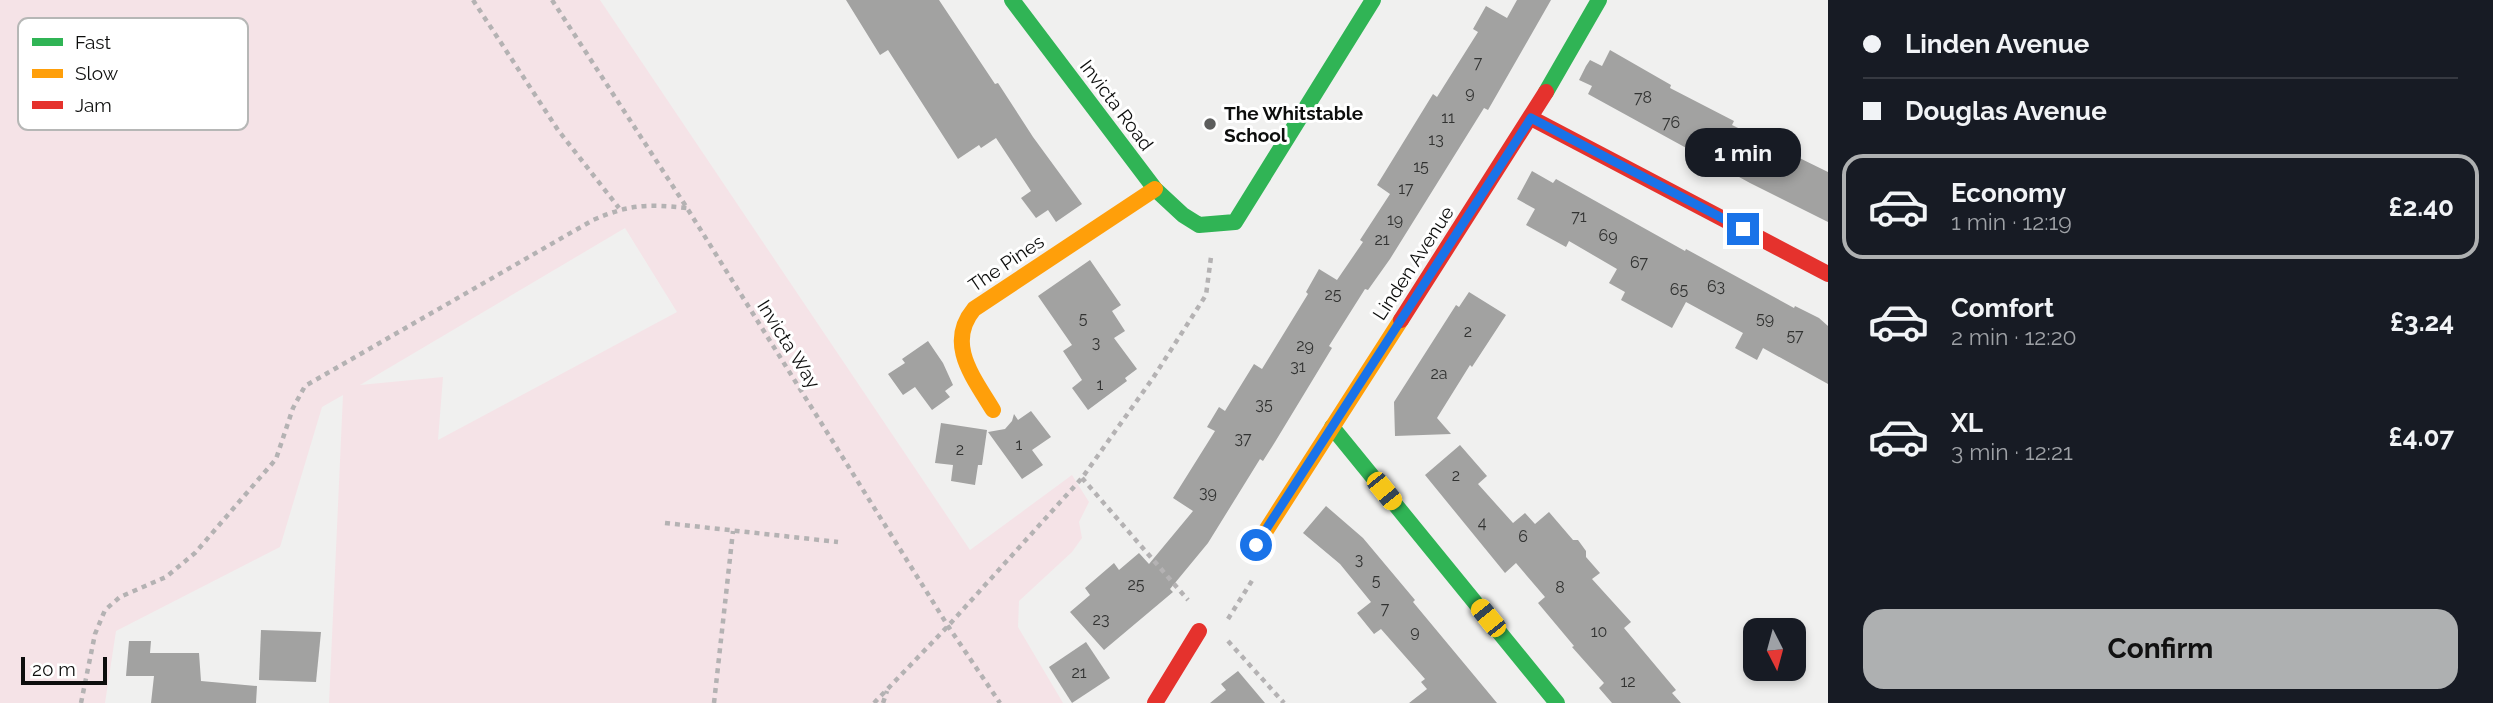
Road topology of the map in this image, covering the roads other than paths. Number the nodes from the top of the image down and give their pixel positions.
1 (1012, 0) edge
2 (1373, 0) edge
3 (1599, 0) edge
4 (1531, 118) junction
5 (1156, 189) junction
6 (1828, 274) edge
7 (993, 410) dead end
8 (1332, 427) junction
9 (1256, 545) dead end
10 (1199, 631) dead end
11 (1155, 703) edge
12 (1557, 703) edge

1 - 5 street, Invicta Road
2 - 5 street, Invicta Road
3 - 4 street, Linden Avenue
4 - 6 street
4 - 8 street, Linden Avenue
5 - 7 street, The Pines
8 - 9 street, Linden Avenue
8 - 12 street
10 - 11 street

